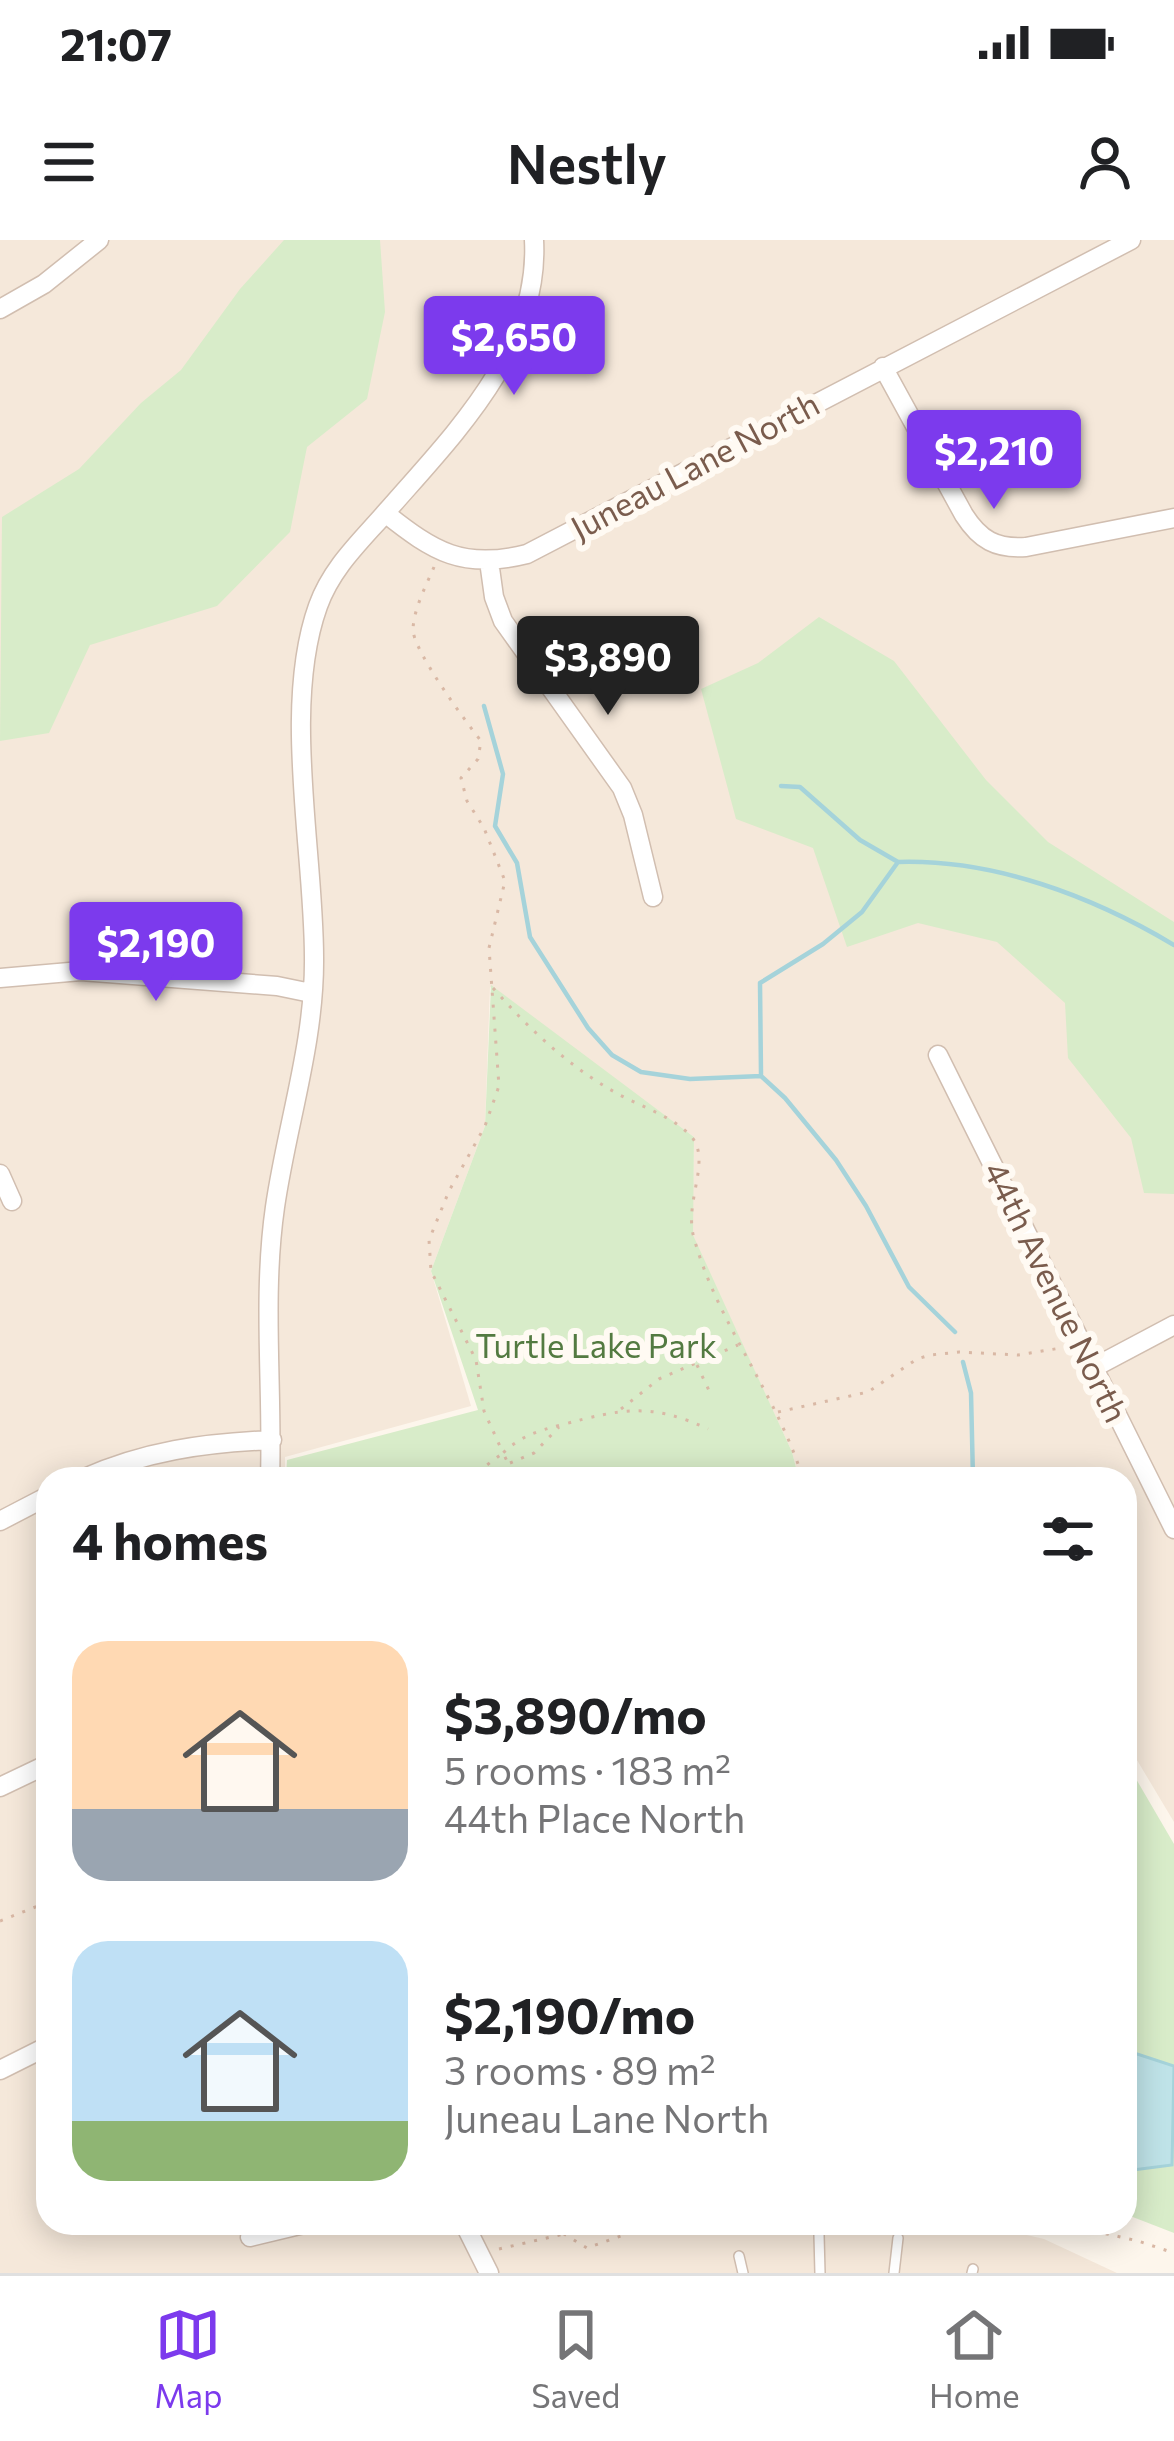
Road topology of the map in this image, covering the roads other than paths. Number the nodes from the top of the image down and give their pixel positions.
1 (98, 240) edge
2 (534, 240) edge
3 (1131, 240) edge
4 (0, 309) edge
5 (884, 367) junction
6 (386, 513) junction
7 (1174, 518) edge
8 (490, 561) junction
9 (653, 897) dead end
10 (0, 978) edge
11 (311, 993) junction
12 (938, 1055) dead end
13 (0, 1174) edge
14 (12, 1201) dead end
15 (1174, 1325) edge
16 (1093, 1368) junction
17 (272, 1440) junction
18 (109, 1467) edge
19 (271, 1467) edge
20 (36, 1502) edge
21 (0, 1521) edge
22 (1174, 1529) edge
23 (36, 1770) edge
24 (0, 1787) edge
25 (36, 2052) edge
26 (0, 2070) edge
27 (258, 2235) edge
28 (470, 2235) edge
29 (819, 2235) dead end
30 (250, 2237) dead end
31 (898, 2238) dead end
32 (739, 2256) dead end
33 (485, 2266) edge
34 (743, 2273) edge
35 (820, 2273) edge
36 (894, 2273) edge

1 - 4 street
2 - 6 street
3 - 5 street, Juneau Lane North
5 - 7 street
5 - 8 street, Juneau Lane North
6 - 8 street, Juneau Lane North
6 - 11 street
8 - 9 street
10 - 11 street
11 - 17 street
12 - 16 street, 44th Avenue North
13 - 14 street
15 - 16 street
16 - 22 street, 44th Avenue North
17 - 18 street
17 - 19 street
20 - 21 street
23 - 24 street
25 - 26 street
27 - 30 street
28 - 33 street
29 - 35 lane
31 - 36 lane
32 - 34 lane

